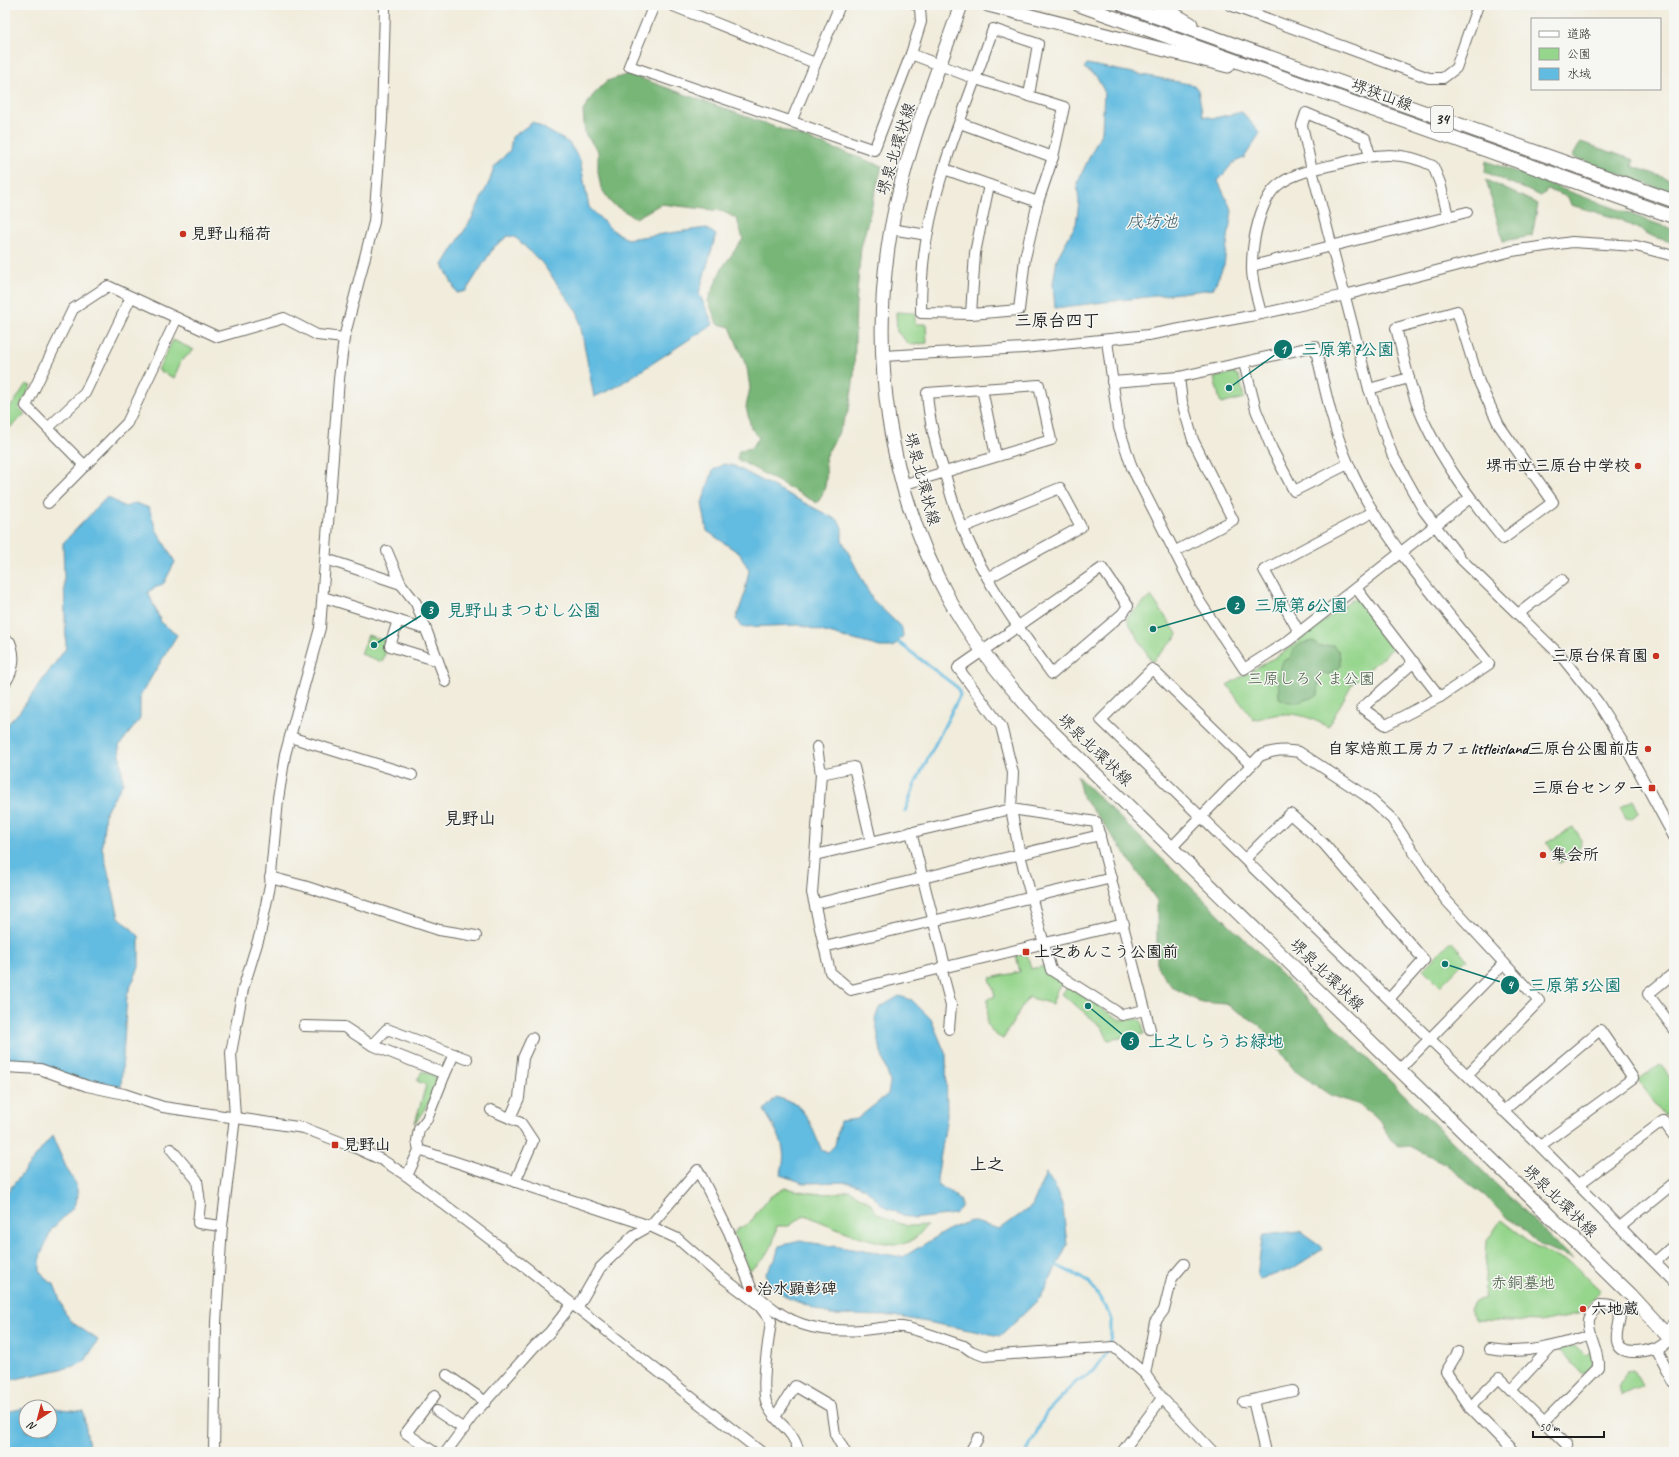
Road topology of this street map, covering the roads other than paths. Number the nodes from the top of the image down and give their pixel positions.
1 (384, 5) edge
2 (654, 5) edge
3 (671, 5) edge
4 (840, 5) edge
5 (916, 5) edge
6 (961, 5) edge
7 (988, 5) edge
8 (1079, 5) edge
9 (1123, 5) edge
10 (1158, 5) edge
11 (1230, 5) edge
12 (1478, 5) edge
13 (1211, 37) junction
14 (911, 54) junction
15 (815, 63) junction
16 (940, 66) junction
17 (976, 79) junction
18 (1302, 84) junction
19 (1029, 95) junction
20 (791, 122) junction
21 (960, 123) junction
22 (1370, 155) junction
23 (1053, 158) junction
24 (944, 169) junction
25 (1312, 170) junction
26 (989, 185) junction
27 (1674, 201) edge
28 (1038, 202) junction
29 (1468, 212) dead end
30 (1448, 216) junction
31 (1674, 217) edge
32 (891, 229) junction
33 (927, 235) junction
34 (1332, 246) junction
35 (1674, 256) edge
36 (1252, 266) junction
37 (1345, 294) junction
38 (131, 297) junction
39 (971, 314) junction
40 (1262, 314) junction
41 (177, 318) junction
42 (344, 338) junction
43 (1107, 340) junction
44 (883, 356) junction
45 (1244, 363) junction
46 (1179, 377) junction
47 (1408, 378) junction
48 (1112, 382) junction
49 (982, 389) junction
50 (1369, 389) junction
51 (48, 428) junction
52 (996, 456) junction
53 (1348, 464) junction
54 (85, 466) junction
55 (944, 473) junction
56 (902, 486) junction
57 (1470, 498) junction
58 (48, 503) dead end
59 (1373, 512) junction
60 (1436, 526) junction
61 (962, 528) junction
62 (387, 552) dead end
63 (1174, 552) junction
64 (1402, 553) junction
65 (326, 559) junction
66 (988, 578) junction
67 (1562, 580) dead end
68 (401, 584) junction
69 (1356, 588) junction
70 (323, 596) junction
71 (1518, 614) junction
72 (398, 620) junction
73 (1016, 626) junction
74 (425, 629) junction
75 (1299, 632) junction
76 (10, 642) dead end
77 (982, 650) junction
78 (438, 661) junction
79 (1414, 662) junction
80 (446, 682) dead end
81 (5, 683) edge
82 (1440, 697) junction
83 (290, 737) junction
84 (817, 747) dead end
85 (1251, 765) junction
86 (822, 774) junction
87 (412, 775) dead end
88 (1011, 809) junction
89 (1201, 816) junction
90 (910, 832) junction
91 (1100, 835) junction
92 (1674, 837) edge
93 (871, 841) junction
94 (1171, 848) junction
95 (815, 855) junction
96 (1020, 855) junction
97 (1246, 858) junction
98 (270, 877) junction
99 (923, 878) junction
100 (1112, 878) junction
101 (1031, 897) junction
102 (815, 904) junction
103 (934, 920) junction
104 (1124, 924) junction
105 (476, 936) dead end
106 (1044, 942) junction
107 (824, 947) junction
108 (1504, 963) junction
109 (943, 967) junction
110 (1674, 973) edge
111 (1389, 999) junction
112 (1145, 1010) junction
113 (304, 1026) dead end
114 (949, 1029) dead end
115 (1150, 1029) dead end
116 (1674, 1029) edge
117 (532, 1038) dead end
118 (1429, 1038) junction
119 (372, 1045) junction
120 (454, 1054) junction
121 (467, 1059) dead end
122 (5, 1067) edge
123 (1400, 1069) junction
124 (445, 1074) junction
125 (1467, 1075) junction
126 (491, 1110) dead end
127 (1503, 1111) junction
128 (235, 1117) junction
129 (510, 1118) junction
130 (1674, 1136) edge
131 (1540, 1146) junction
132 (171, 1149) dead end
133 (419, 1150) junction
134 (407, 1176) junction
135 (515, 1182) junction
136 (1674, 1183) edge
137 (1578, 1185) junction
138 (222, 1226) junction
139 (650, 1226) junction
140 (1620, 1227) junction
141 (1674, 1245) edge
142 (1655, 1262) junction
143 (1184, 1264) dead end
144 (1674, 1282) edge
145 (750, 1294) junction
146 (575, 1306) junction
147 (1671, 1334) edge
148 (1591, 1335) junction
149 (1550, 1348) junction
150 (1656, 1348) junction
151 (1489, 1349) dead end
152 (1458, 1352) dead end
153 (1145, 1374) junction
154 (447, 1375) dead end
155 (1674, 1382) edge
156 (1511, 1390) junction
157 (1293, 1391) dead end
158 (435, 1395) dead end
159 (1162, 1398) junction
160 (486, 1402) junction
161 (1470, 1407) junction
162 (437, 1411) dead end
163 (775, 1417) junction
164 (1544, 1422) junction
165 (464, 1429) junction
166 (978, 1438) dead end
167 (214, 1452) edge
168 (434, 1452) edge
169 (446, 1452) edge
170 (761, 1452) edge
171 (799, 1452) edge
172 (845, 1452) edge
173 (970, 1452) edge
174 (1122, 1452) edge
175 (1213, 1452) edge
176 (1264, 1452) edge
177 (1514, 1452) edge
178 (1568, 1452) edge

1 - 42 street
2 - 20 street
3 - 15 street
4 - 15 street
5 - 14 street
6 - 16 main road, 堺泉北環状線
7 - 18 main road
8 - 18 main road, 堺狭山線 / 34
9 - 13 main road, 堺狭山線 / 34
10 - 13 main road
11 - 12 street
13 - 27 main road, 堺狭山線 / 34
14 - 16 street
14 - 20 street
15 - 20 street
16 - 17 street
16 - 32 main road, 堺泉北環状線
17 - 19 street
17 - 19 street
17 - 21 street
18 - 31 main road, 堺狭山線 / 34
19 - 23 street
21 - 23 street
21 - 24 street
22 - 25 street
22 - 25 street
22 - 30 street
23 - 28 street
24 - 26 street
24 - 33 street
25 - 34 street
25 - 36 street
26 - 28 street
26 - 39 street
28 - 39 street
29 - 30 street
30 - 34 street
32 - 33 street
32 - 44 main road, 堺泉北環状線
33 - 39 street
34 - 36 street
34 - 37 street
35 - 37 street
36 - 40 street
37 - 40 street
37 - 50 street
38 - 41 street
38 - 51 street
38 - 51 street
40 - 43 street
41 - 42 street
41 - 54 street
42 - 65 street
43 - 44 street
43 - 48 street
44 - 56 main road, 堺泉北環状線
45 - 46 street
45 - 53 street
45 - 53 street
46 - 48 street
46 - 63 street
47 - 50 street
47 - 57 street
47 - 57 street
48 - 63 street
49 - 52 street
49 - 52 street
49 - 55 street
50 - 60 street
51 - 54 street
52 - 55 street
53 - 59 street
54 - 58 street
55 - 56 street
55 - 61 street
56 - 77 main road, 堺泉北環状線
57 - 60 street
59 - 64 street
59 - 75 street
60 - 64 street
60 - 71 street
61 - 66 street
61 - 66 street
62 - 68 street
63 - 75 street
64 - 69 street
64 - 82 street
65 - 68 street
65 - 70 street
66 - 73 street
67 - 71 street
68 - 74 street
69 - 75 street
69 - 79 street
70 - 72 street
70 - 83 street
71 - 92 street
72 - 74 street
72 - 78 street
73 - 73 street
73 - 77 street
74 - 78 street
76 - 81 street
77 - 88 street
77 - 94 main road, 堺泉北環状線
78 - 80 street
79 - 82 street
79 - 82 street
83 - 87 street
83 - 98 street
84 - 86 street
85 - 89 street
85 - 89 street
85 - 108 street
86 - 93 street
86 - 95 street
88 - 90 street
88 - 91 street
88 - 96 street
89 - 94 street
89 - 97 street
90 - 93 street
90 - 99 street
91 - 96 street
91 - 100 street
93 - 95 street
94 - 123 main road, 堺泉北環状線
95 - 102 street
96 - 99 street
96 - 101 street
97 - 111 street
97 - 111 street
98 - 105 street
98 - 128 street
99 - 102 street
99 - 103 street
100 - 101 street
100 - 104 street
101 - 103 street
101 - 106 street
102 - 107 street
103 - 107 street
103 - 109 street
104 - 106 street
104 - 112 street
106 - 109 street
106 - 112 street
107 - 109 street
108 - 118 street
108 - 125 street
109 - 114 street
110 - 116 street
111 - 118 street
112 - 115 street
113 - 119 street
117 - 129 street
118 - 123 street
118 - 125 street
119 - 120 street
119 - 124 street
120 - 121 street
120 - 124 street
122 - 128 street
123 - 147 main road, 堺泉北環状線
124 - 133 street
125 - 127 street
126 - 129 street
127 - 131 street
127 - 131 street
128 - 134 street
128 - 138 street
129 - 135 street
130 - 137 street
131 - 137 street
132 - 138 street
133 - 134 street
133 - 135 street
134 - 146 street
135 - 139 street
136 - 140 street
137 - 140 street
138 - 167 street
139 - 145 street
139 - 145 street
139 - 146 street
140 - 142 street
141 - 142 street
142 - 144 street
143 - 153 street
145 - 153 street
145 - 163 street
146 - 160 street
146 - 170 street
147 - 150 street
148 - 149 street
148 - 150 street
148 - 164 street
149 - 151 street
149 - 156 street
150 - 155 street
152 - 161 street
153 - 159 street
154 - 160 street
156 - 161 street
156 - 164 street
157 - 176 street
158 - 168 street
159 - 174 street
159 - 175 street
160 - 165 street
161 - 177 street
162 - 165 street
163 - 171 street
163 - 172 street
164 - 178 street
165 - 169 street
166 - 173 street

